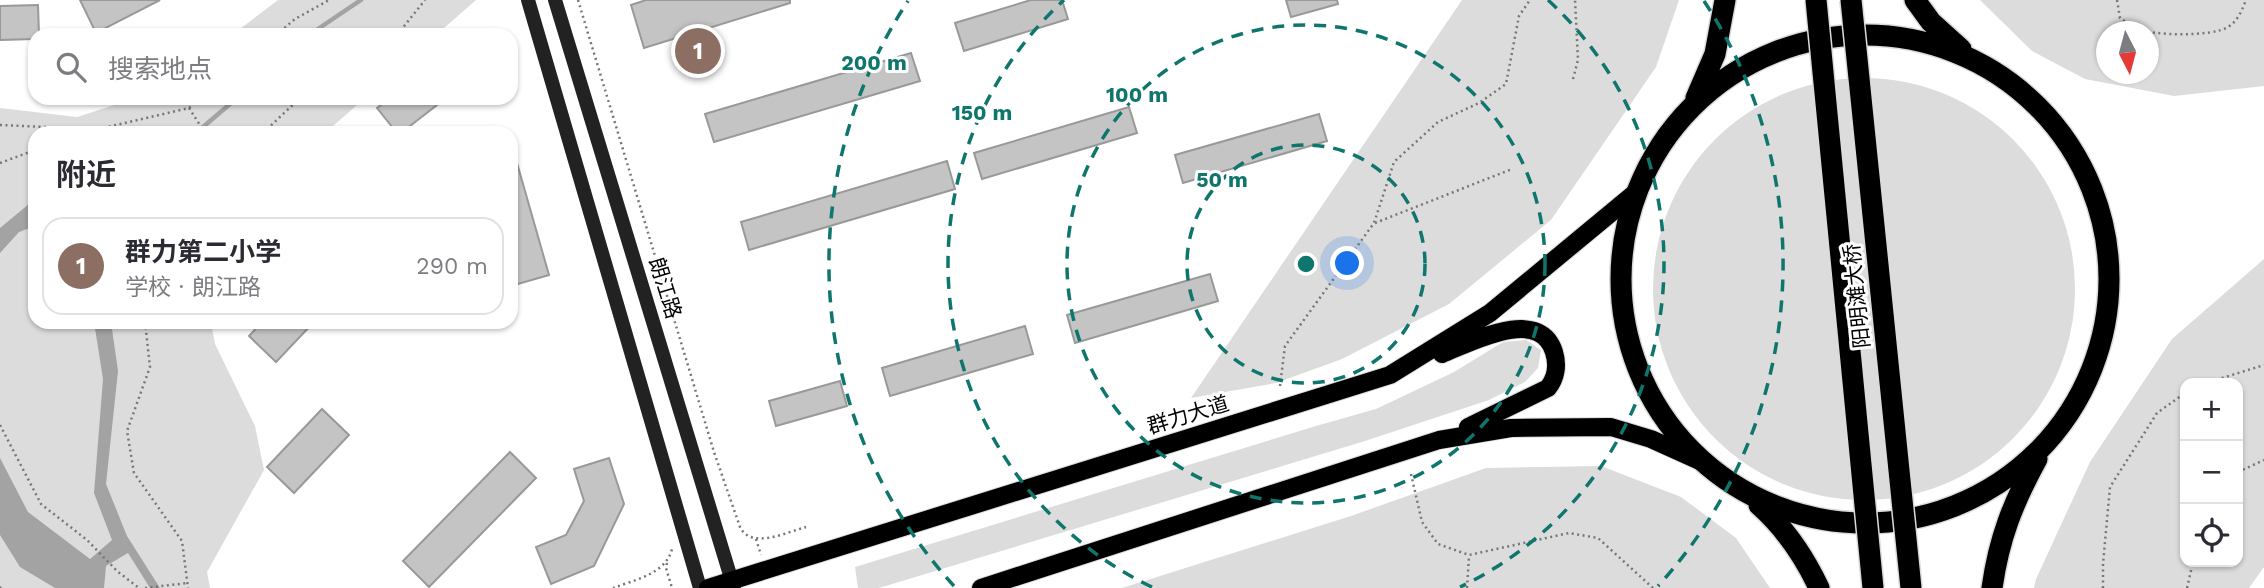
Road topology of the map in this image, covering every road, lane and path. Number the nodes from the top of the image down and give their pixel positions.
1 (329, 0) edge
2 (425, 0) edge
3 (528, 0) edge
4 (555, 0) edge
5 (578, 0) edge
6 (1530, 0) edge
7 (1575, 0) edge
8 (1725, 0) edge
9 (1816, 0) edge
10 (1851, 0) edge
11 (1915, 0) edge
12 (2117, 0) edge
13 (2246, 0) edge
14 (284, 28) edge
15 (403, 28) edge
16 (1970, 58) junction
17 (1573, 79) dead end
18 (1694, 104) junction
19 (193, 105) edge
20 (292, 105) edge
21 (189, 108) junction
22 (0, 125) edge
23 (28, 126) edge
24 (107, 126) edge
25 (201, 126) edge
26 (270, 126) edge
27 (28, 153) edge
28 (0, 163) edge
29 (1512, 169) dead end
30 (1635, 193) junction
31 (1374, 223) junction
32 (146, 329) edge
33 (2264, 365) edge
34 (1390, 375) junction
35 (2222, 378) edge
36 (1280, 386) dead end
37 (2180, 397) edge
38 (0, 425) edge
39 (1439, 440) junction
40 (2043, 448) junction
41 (2264, 460) edge
42 (1702, 462) junction
43 (2243, 470) edge
44 (1411, 474) dead end
45 (1742, 490) junction
46 (806, 527) dead end
47 (1469, 555) junction
48 (2192, 567) edge
49 (188, 583) junction
50 (733, 584) edge
51 (139, 588) edge
52 (145, 588) edge
53 (188, 588) edge
54 (700, 588) edge
55 (708, 588) edge
56 (981, 588) edge
57 (1467, 588) edge
58 (1653, 588) edge
59 (1819, 588) edge
60 (1873, 588) edge
61 (1910, 588) edge
62 (1992, 588) edge
63 (2103, 588) edge
64 (2187, 588) edge

1 - 14 path
2 - 15 path
3 - 54 main road
4 - 50 main road, 朗江路
5 - 46 path
6 - 31 path
7 - 17 path
8 - 18 highway
9 - 60 highway, 阳明滩大桥, bridge
10 - 61 highway, 阳明滩大桥, bridge
11 - 16 highway
12 - 13 path
16 - 18 highway
16 - 40 highway
18 - 30 highway
19 - 21 path
20 - 26 path
21 - 24 path
21 - 25 path
22 - 23 path
27 - 28 path
29 - 31 path
30 - 34 main road, 群力大道
30 - 42 highway
31 - 36 path
32 - 49 path
33 - 35 path
34 - 39 main road
34 - 50 main road, 群力大道
37 - 63 path
38 - 51 path
39 - 42 main road
39 - 56 main road
40 - 45 highway
40 - 62 highway
41 - 43 path
42 - 45 highway
44 - 47 path
45 - 59 highway
47 - 57 path
47 - 58 path
48 - 64 path
49 - 52 path
49 - 53 path
50 - 55 main road, 群力大道

